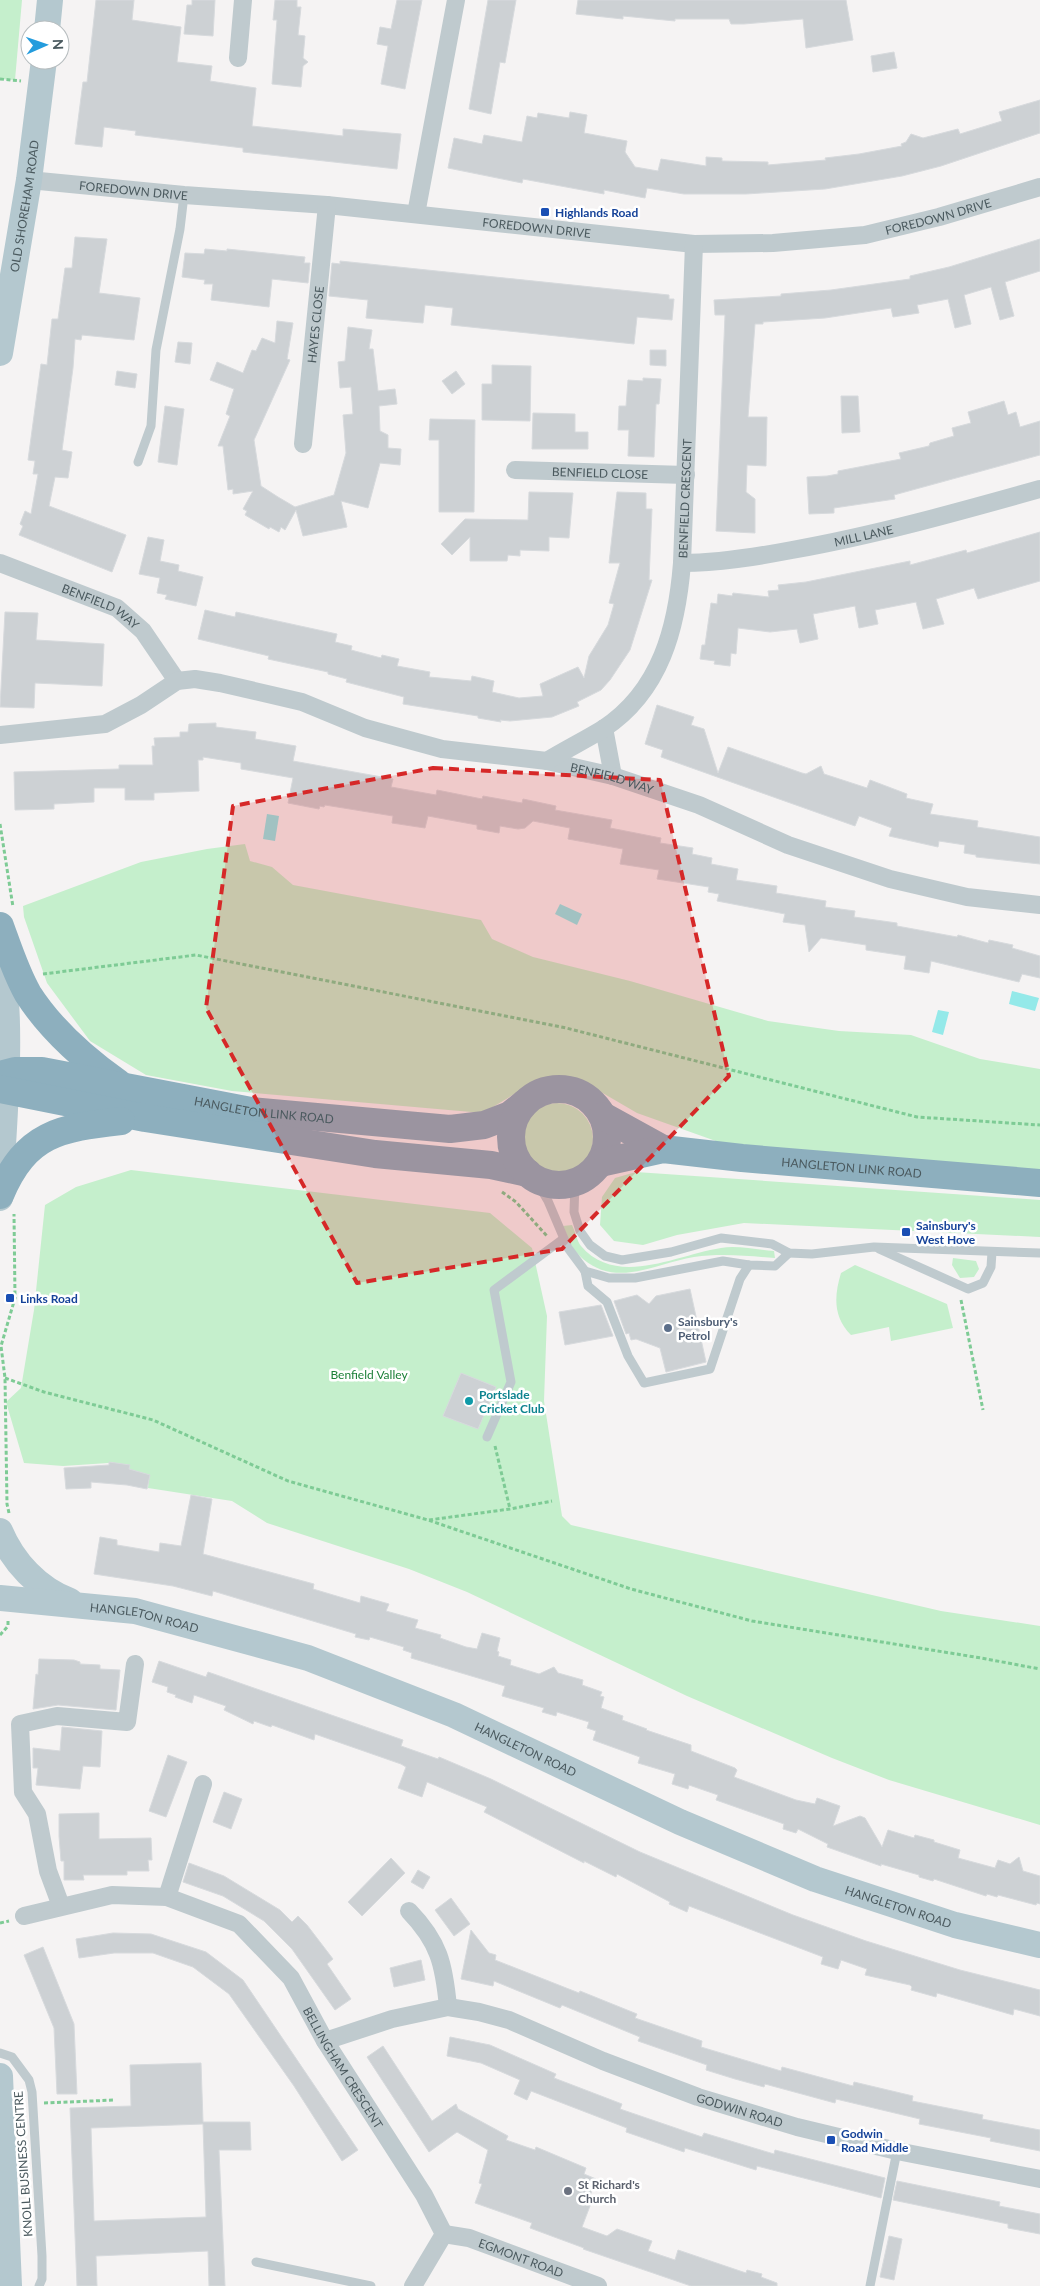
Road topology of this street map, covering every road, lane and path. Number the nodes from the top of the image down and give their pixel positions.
1 (50, 0) edge
2 (243, 0) edge
3 (456, 0) edge
4 (48, 20) edge
5 (238, 58) dead end
6 (43, 70) edge
7 (29, 180) junction
8 (1040, 187) edge
9 (184, 195) junction
10 (327, 205) junction
11 (416, 214) junction
12 (694, 244) junction
13 (8, 251) edge
14 (0, 353) edge
15 (303, 444) dead end
16 (138, 462) dead end
17 (515, 470) dead end
18 (686, 476) junction
19 (1040, 488) edge
20 (0, 563) edge
21 (682, 563) junction
22 (177, 681) junction
23 (604, 728) junction
24 (0, 735) edge
25 (547, 761) junction
26 (613, 776) junction
27 (1040, 905) edge
28 (0, 926) edge
29 (0, 944) edge
30 (37, 977) dead end
31 (3, 1082) edge
32 (124, 1087) junction
33 (524, 1103) junction
34 (603, 1116) junction
35 (145, 1118) junction
36 (1040, 1125) edge
37 (663, 1149) junction
38 (600, 1162) junction
39 (532, 1176) junction
40 (575, 1182) junction
41 (1040, 1183) edge
42 (5, 1200) edge
43 (563, 1239) junction
44 (874, 1247) junction
45 (992, 1252) junction
46 (789, 1253) junction
47 (1040, 1253) edge
48 (749, 1265) junction
49 (585, 1271) junction
50 (958, 1286) junction
51 (5, 1378) junction
52 (983, 1410) dead end
53 (487, 1437) joint
54 (552, 1500) dead end
55 (510, 1509) junction
56 (428, 1520) junction
57 (6, 1526) edge
58 (0, 1598) edge
59 (84, 1606) junction
60 (135, 1664) dead end
61 (1040, 1669) edge
62 (203, 1784) dead end
63 (167, 1897) junction
64 (62, 1906) junction
65 (409, 1911) dead end
66 (24, 1916) dead end
67 (1040, 1945) edge
68 (448, 2007) junction
69 (325, 2041) junction
70 (0, 2053) edge
71 (0, 2076) edge
72 (116, 2100) dead end
73 (34, 2104) junction
74 (897, 2151) junction
75 (1040, 2179) edge
76 (444, 2234) junction
77 (256, 2262) dead end
78 (10, 2286) edge
79 (39, 2286) edge
80 (371, 2286) edge
81 (413, 2286) edge
82 (598, 2286) edge
83 (870, 2286) edge

1 - 4 main road
2 - 5 street
3 - 11 street
6 - 7 main road, OLD SHOREHAM ROAD
7 - 9 street, FOREDOWN DRIVE
7 - 13 main road, OLD SHOREHAM ROAD
8 - 12 street, FOREDOWN DRIVE
9 - 10 street, FOREDOWN DRIVE
9 - 16 lane
10 - 11 street, FOREDOWN DRIVE
10 - 15 street, HAYES CLOSE
11 - 12 street, FOREDOWN DRIVE
12 - 18 street, BENFIELD CRESCENT
13 - 14 main road, OLD SHOREHAM ROAD
17 - 18 street, BENFIELD CLOSE
18 - 21 street, BENFIELD CRESCENT
19 - 21 street, MILL LANE
20 - 22 street, BENFIELD WAY
21 - 23 street, BENFIELD CRESCENT
22 - 24 street
22 - 25 street, BENFIELD WAY
23 - 25 street, BENFIELD CRESCENT
23 - 26 street
25 - 26 street, BENFIELD WAY
26 - 27 street, BENFIELD WAY
28 - 32 highway
29 - 31 main road
30 - 36 path
31 - 32 highway, HANGLETON LINK ROAD
31 - 35 highway
31 - 42 main road
32 - 33 highway, HANGLETON LINK ROAD
33 - 34 highway
33 - 39 highway
34 - 37 highway, HANGLETON LINK ROAD
34 - 38 highway
35 - 39 highway
35 - 42 highway
37 - 38 highway, HANGLETON LINK ROAD
37 - 41 highway, HANGLETON LINK ROAD
38 - 40 highway
39 - 40 highway
39 - 43 lane
40 - 46 lane
42 - 51 path
43 - 49 lane
43 - 53 lane
44 - 45 lane
44 - 46 lane
44 - 50 lane
45 - 47 lane
45 - 50 lane
46 - 48 lane
48 - 49 lane
48 - 49 lane
50 - 52 path
51 - 56 path
51 - 57 path
53 - 55 path
54 - 55 path
55 - 56 path
56 - 61 path
57 - 59 main road
58 - 59 main road, HANGLETON ROAD
59 - 67 main road, HANGLETON ROAD
60 - 64 street
62 - 63 street
63 - 64 street, BELLINGHAM CRESCENT
63 - 69 street, BELLINGHAM CRESCENT
64 - 66 street, BELLINGHAM CRESCENT
65 - 68 street
68 - 69 street, GODWIN ROAD
68 - 74 street, GODWIN ROAD
69 - 76 street, BELLINGHAM CRESCENT
70 - 73 lane, KNOLL BUSINESS CENTRE
71 - 78 main road
72 - 73 path
73 - 79 lane, KNOLL BUSINESS CENTRE
74 - 75 street, GODWIN ROAD
74 - 83 lane
76 - 81 street
76 - 82 street, EGMONT ROAD
77 - 80 lane

